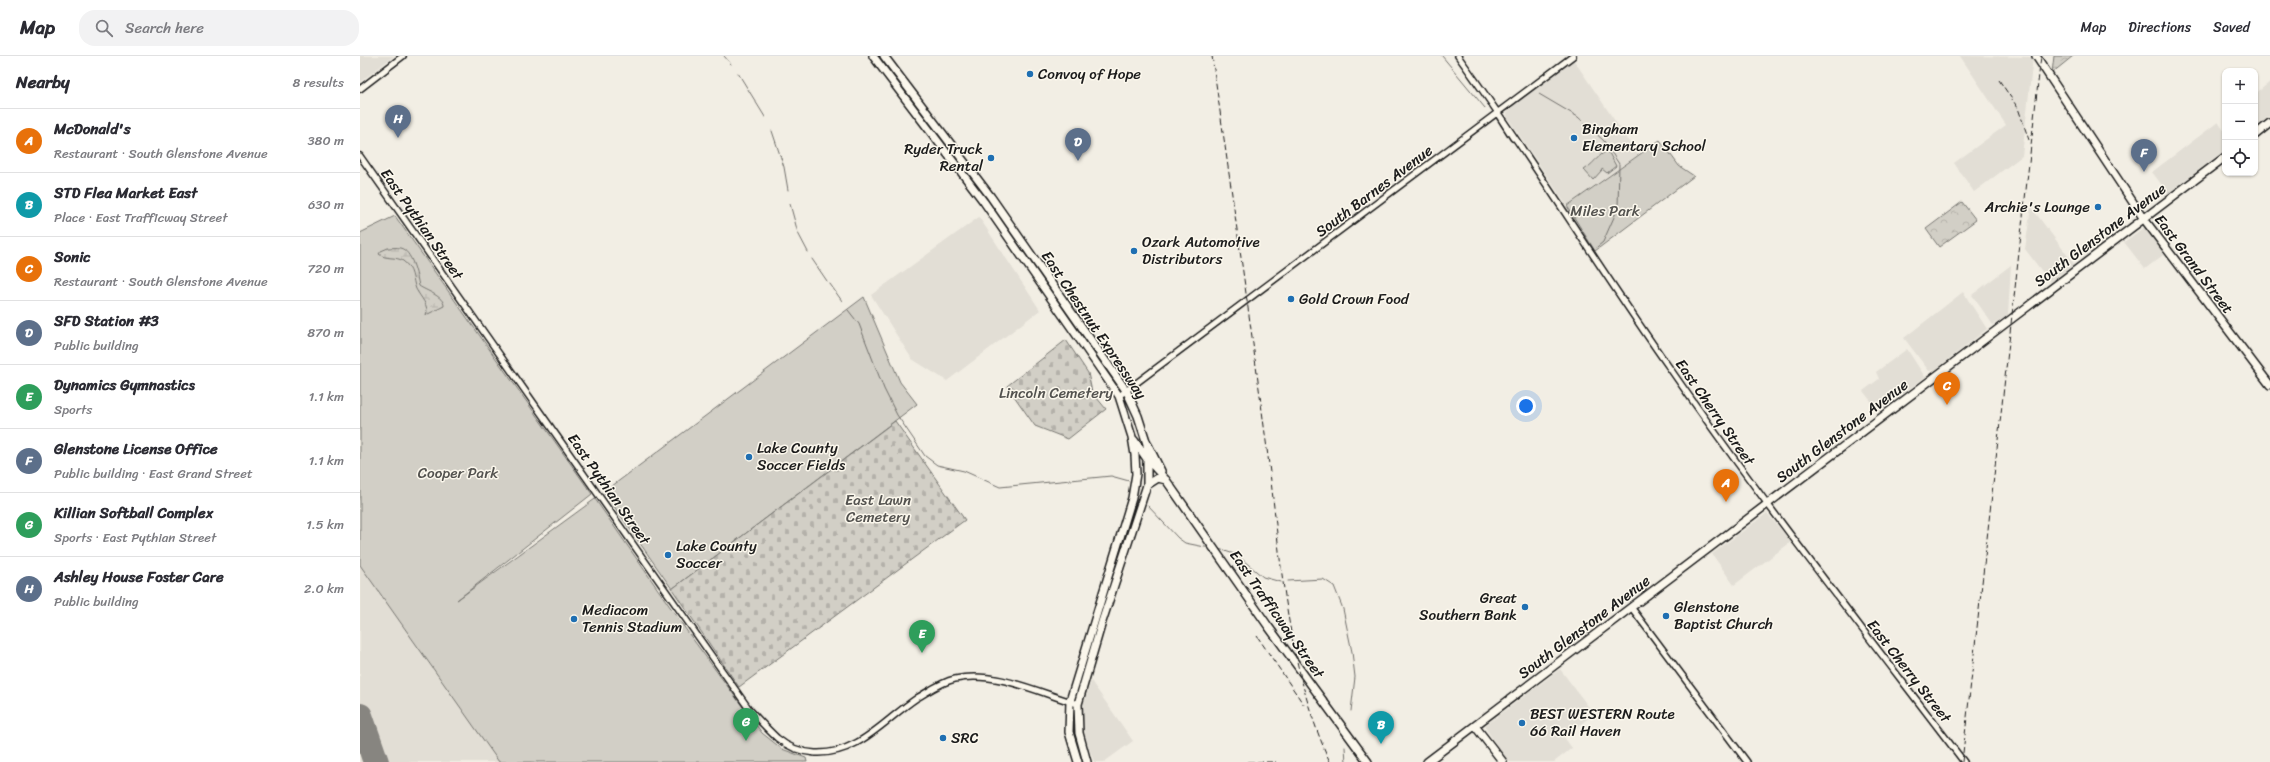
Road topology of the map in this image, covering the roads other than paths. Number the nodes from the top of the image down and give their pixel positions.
1 (403, 56) edge
2 (873, 56) edge
3 (884, 56) edge
4 (1458, 56) edge
5 (1573, 56) edge
6 (2036, 56) edge
7 (360, 89) edge
8 (1497, 112) junction
9 (2270, 123) edge
10 (2258, 133) edge
11 (360, 156) edge
12 (2222, 159) edge
13 (2144, 219) junction
14 (2270, 385) edge
15 (1127, 392) junction
16 (1119, 396) junction
17 (1132, 437) junction
18 (1147, 444) junction
19 (1147, 459) junction
20 (1166, 480) junction
21 (1147, 485) junction
22 (1766, 504) junction
23 (1631, 607) junction
24 (1070, 701) junction
25 (1078, 704) junction
26 (1475, 726) junction
27 (1078, 762) edge
28 (1087, 762) edge
29 (1368, 762) edge
30 (1427, 762) edge
31 (1503, 762) edge
32 (1747, 762) edge
33 (1964, 762) edge

1 - 7 street
2 - 16 main road, East Chestnut Expressway
3 - 15 main road, East Chestnut Expressway
4 - 8 street, East Cherry Street
5 - 8 street, South Barnes Avenue
6 - 13 main road, East Grand Street
8 - 15 street, South Barnes Avenue
8 - 22 street, East Cherry Street
9 - 10 main road
11 - 24 street, East Pythian Street
12 - 13 main road, South Glenstone Avenue
13 - 14 main road, East Grand Street
13 - 22 main road, South Glenstone Avenue
15 - 16 street, South Barnes Avenue
15 - 18 main road, East Chestnut Expressway
16 - 17 main road, East Chestnut Expressway
17 - 19 main road, East Trafficway Street
17 - 24 main road, East Chestnut Expressway
18 - 19 main road, East Chestnut Expressway
18 - 20 main road, East Trafficway Street
19 - 20 main road, East Trafficway Street
19 - 21 main road, East Chestnut Expressway
20 - 21 main road
20 - 29 main road, East Trafficway Street
21 - 25 main road, East Chestnut Expressway
22 - 23 main road, South Glenstone Avenue
22 - 33 street, East Cherry Street
23 - 26 main road, South Glenstone Avenue
23 - 32 street
24 - 25 street, East Pythian Street
24 - 27 main road, East Chestnut Expressway
25 - 28 main road, East Chestnut Expressway
26 - 30 main road, South Glenstone Avenue
26 - 31 main road

